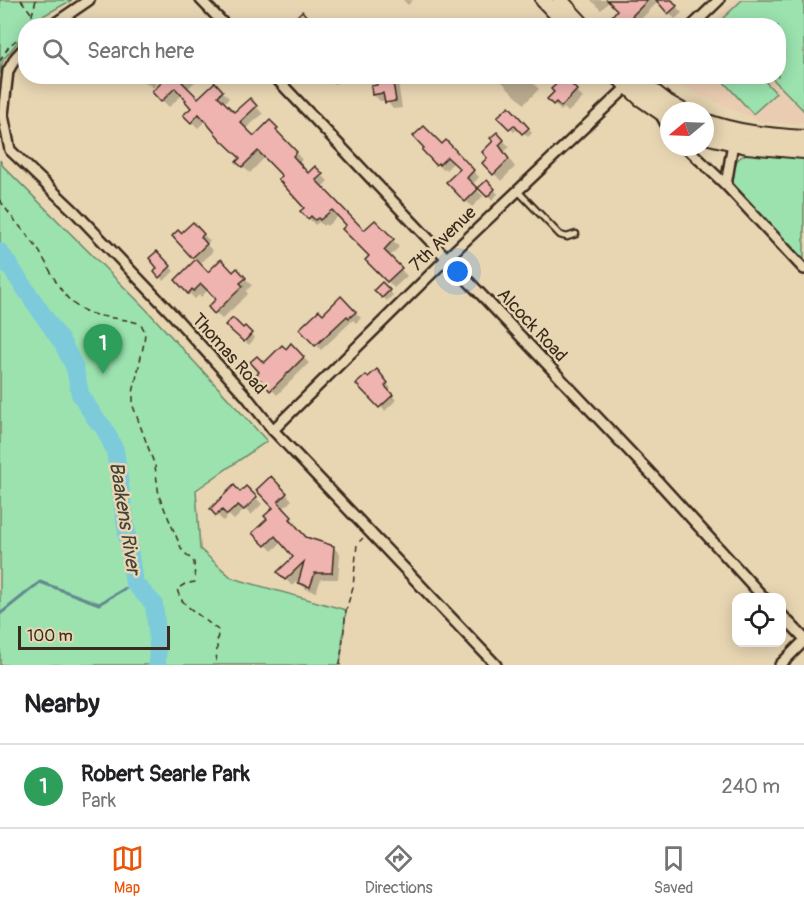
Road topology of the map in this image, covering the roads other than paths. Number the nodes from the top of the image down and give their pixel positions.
1 (89, 0) edge
2 (201, 0) edge
3 (543, 0) edge
4 (560, 0) edge
5 (718, 0) edge
6 (63, 18) edge
7 (218, 18) edge
8 (560, 18) edge
9 (577, 18) edge
10 (700, 18) edge
11 (18, 55) edge
12 (282, 84) edge
13 (626, 84) edge
14 (635, 84) edge
15 (639, 84) edge
16 (667, 102) edge
17 (660, 112) edge
18 (714, 126) edge
19 (714, 136) edge
20 (734, 137) junction
21 (804, 138) edge
22 (804, 151) edge
23 (695, 156) edge
24 (726, 185) junction
25 (517, 190) junction
26 (576, 234) dead end
27 (447, 258) junction
28 (804, 269) edge
29 (273, 430) junction
30 (760, 593) edge
31 (786, 620) edge
32 (804, 640) edge
33 (496, 665) edge
34 (780, 665) edge

1 - 6 street
2 - 7 street
3 - 8 main road
4 - 9 main road
5 - 10 street
11 - 29 street, Thomas Road
12 - 27 street, Alcock Road
13 - 25 street, 7th Avenue
14 - 17 main road
15 - 16 main road
18 - 20 main road
19 - 20 main road
20 - 21 main road
20 - 22 main road
20 - 24 street
23 - 24 street
24 - 28 street
25 - 26 lane
25 - 27 street, 7th Avenue
27 - 29 street, 7th Avenue
27 - 30 street, Alcock Road
29 - 33 street, Thomas Road
31 - 32 street
32 - 34 street

